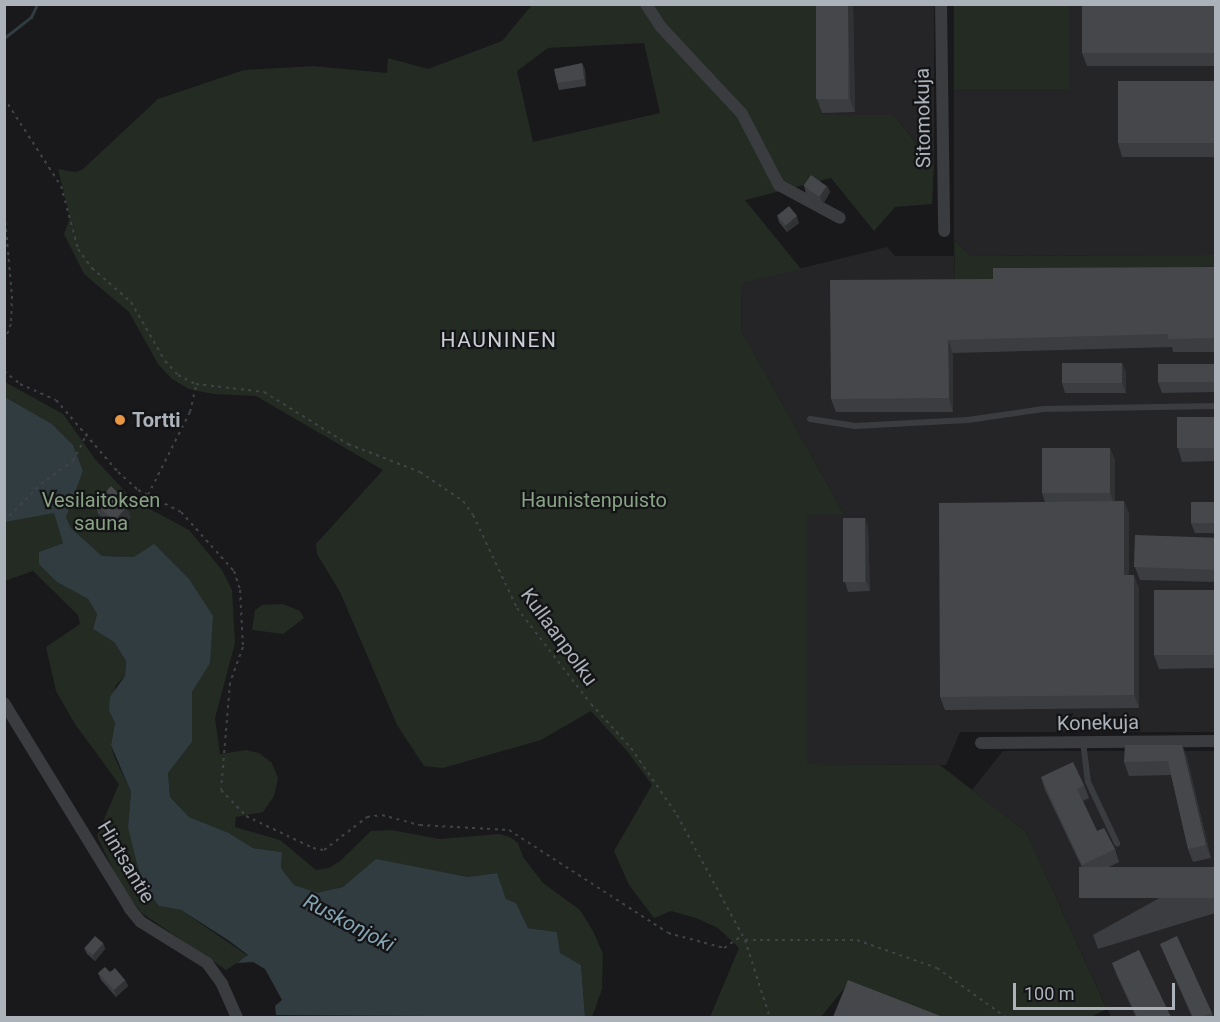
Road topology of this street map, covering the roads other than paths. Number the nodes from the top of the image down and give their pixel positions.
1 (646, 4) edge
2 (941, 4) edge
3 (840, 218) dead end
4 (944, 231) dead end
5 (1215, 406) edge
6 (810, 419) dead end
7 (4, 703) edge
8 (1215, 741) edge
9 (1083, 742) junction
10 (981, 743) dead end
11 (1117, 843) dead end
12 (237, 1017) edge

1 - 3 street
2 - 4 street, Sitomokuja
5 - 6 lane
7 - 12 street, Hintsantie
8 - 9 street, Konekuja
9 - 10 street, Konekuja
9 - 11 lane

